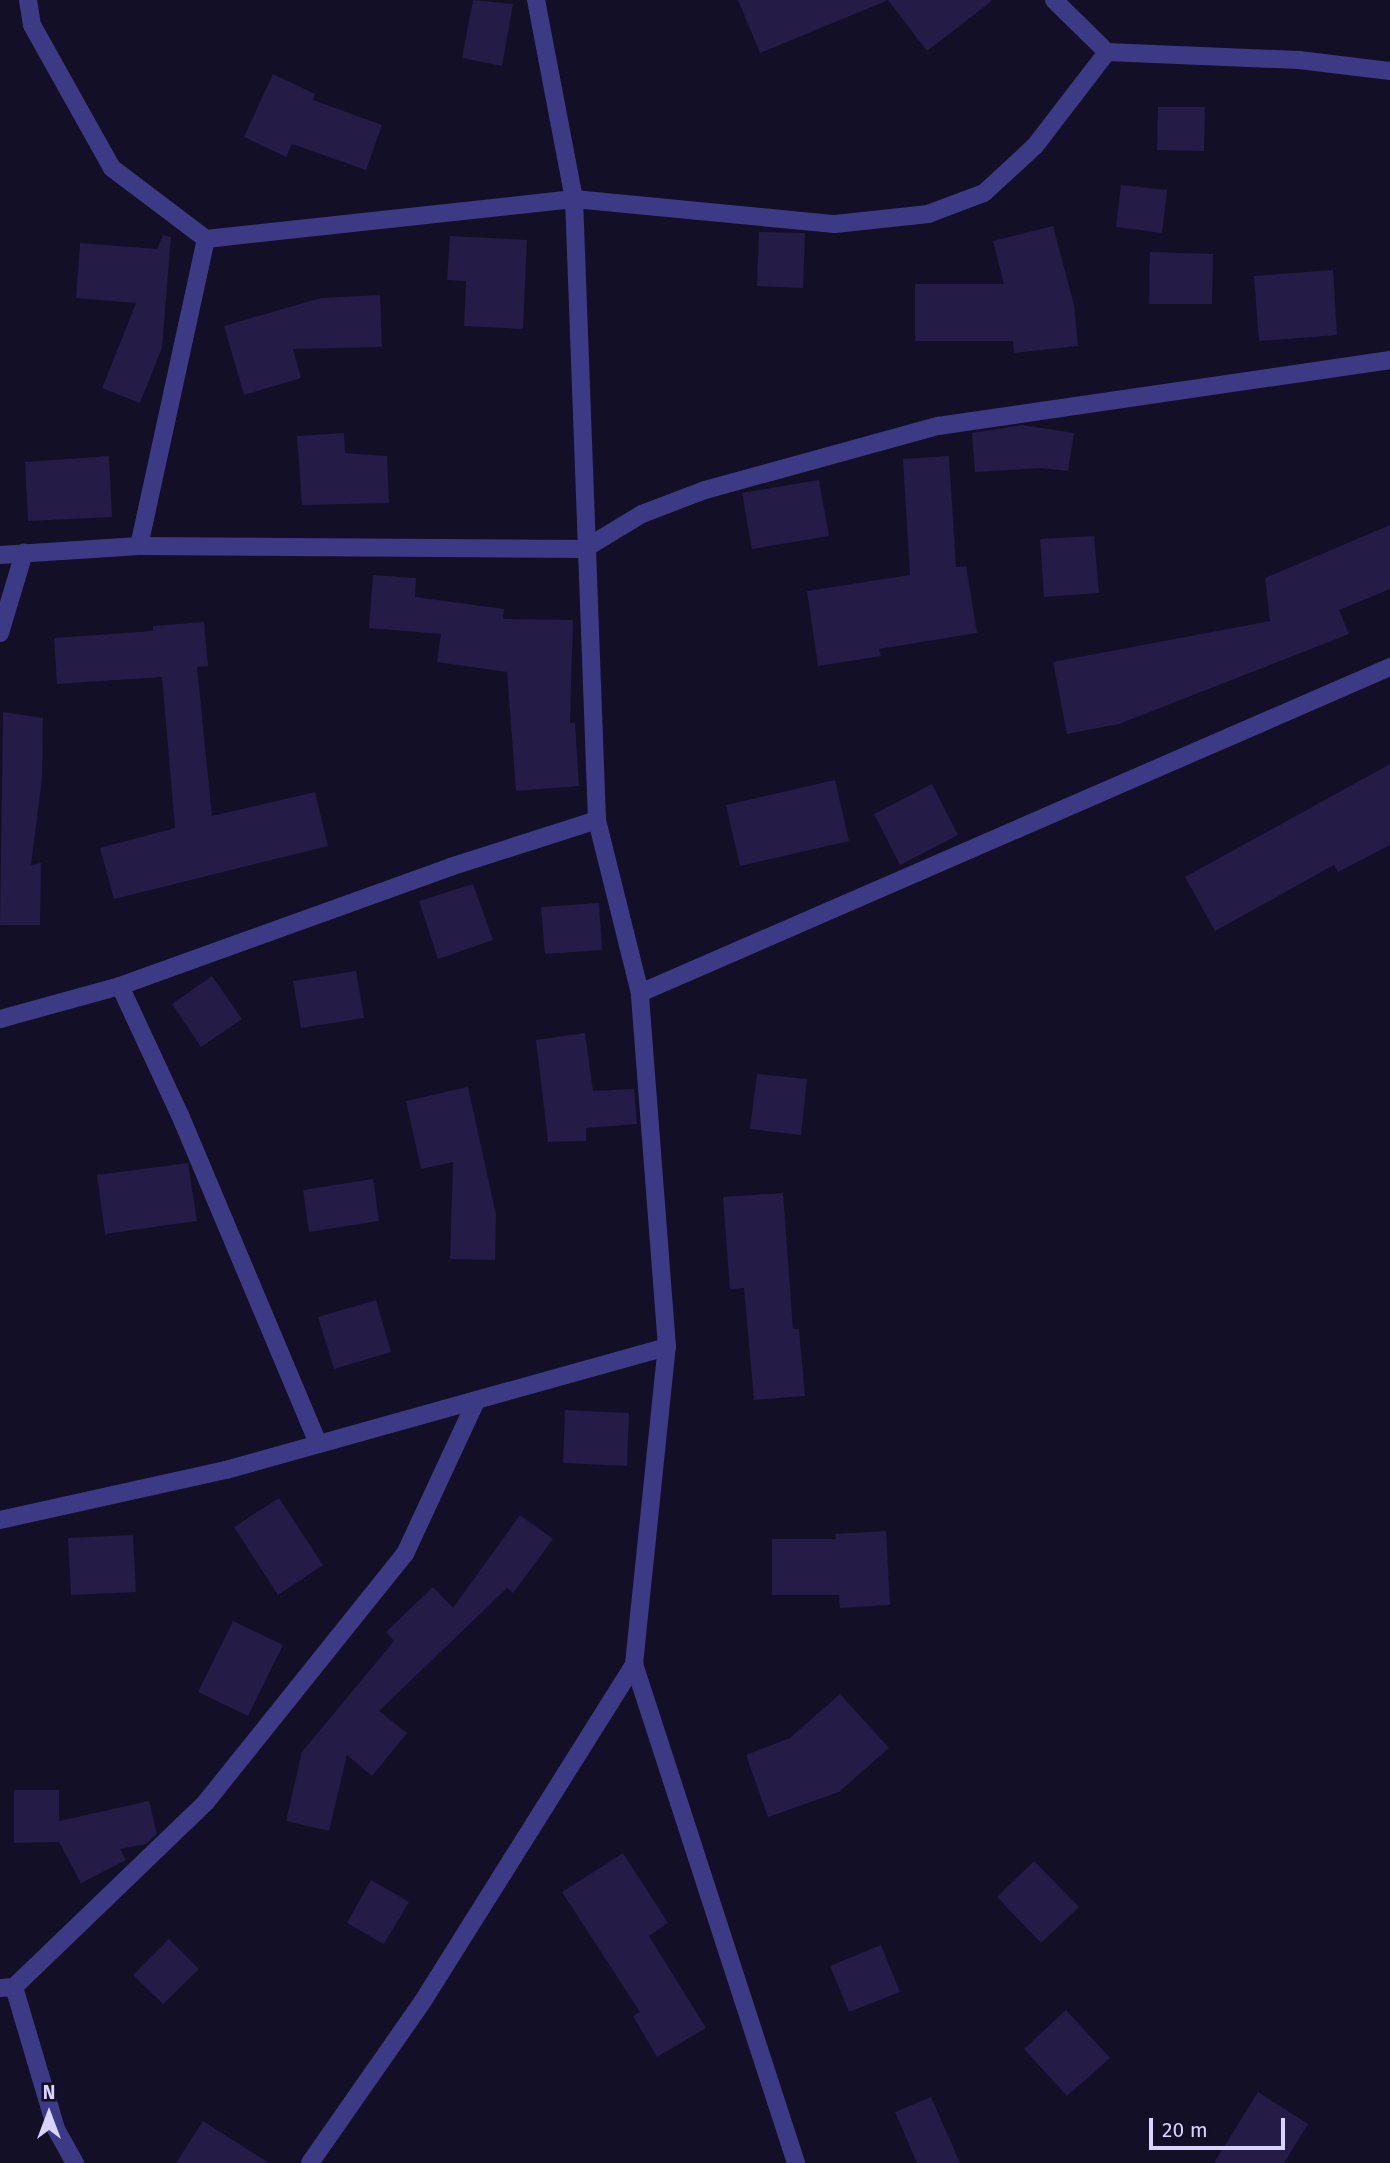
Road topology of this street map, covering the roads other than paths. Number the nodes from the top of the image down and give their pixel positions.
1 (28, 0) edge
2 (537, 0) edge
3 (1054, 0) edge
4 (1107, 52) junction
5 (1390, 71) edge
6 (574, 200) junction
7 (206, 239) junction
8 (1390, 360) edge
9 (139, 546) junction
10 (584, 549) junction
11 (24, 553) junction
12 (0, 555) edge
13 (0, 633) edge
14 (1390, 667) edge
15 (597, 820) junction
16 (120, 986) junction
17 (640, 993) junction
18 (0, 1019) edge
19 (667, 1347) junction
20 (476, 1401) junction
21 (318, 1444) junction
22 (0, 1520) edge
23 (634, 1664) junction
24 (7, 1987) edge
25 (75, 2163) edge
26 (310, 2163) edge
27 (796, 2163) edge

1 - 7 street
2 - 6 street
3 - 4 street
4 - 5 street
4 - 6 street
6 - 7 street
6 - 10 street
7 - 9 street
8 - 10 street
9 - 10 street
9 - 11 street
10 - 15 street
11 - 12 street
11 - 13 street
14 - 17 street
15 - 16 street
15 - 17 street
16 - 18 street
16 - 21 street
17 - 19 street
19 - 20 street
19 - 23 street
20 - 21 street
20 - 24 street
21 - 22 street
23 - 26 street
23 - 27 street
24 - 25 street

